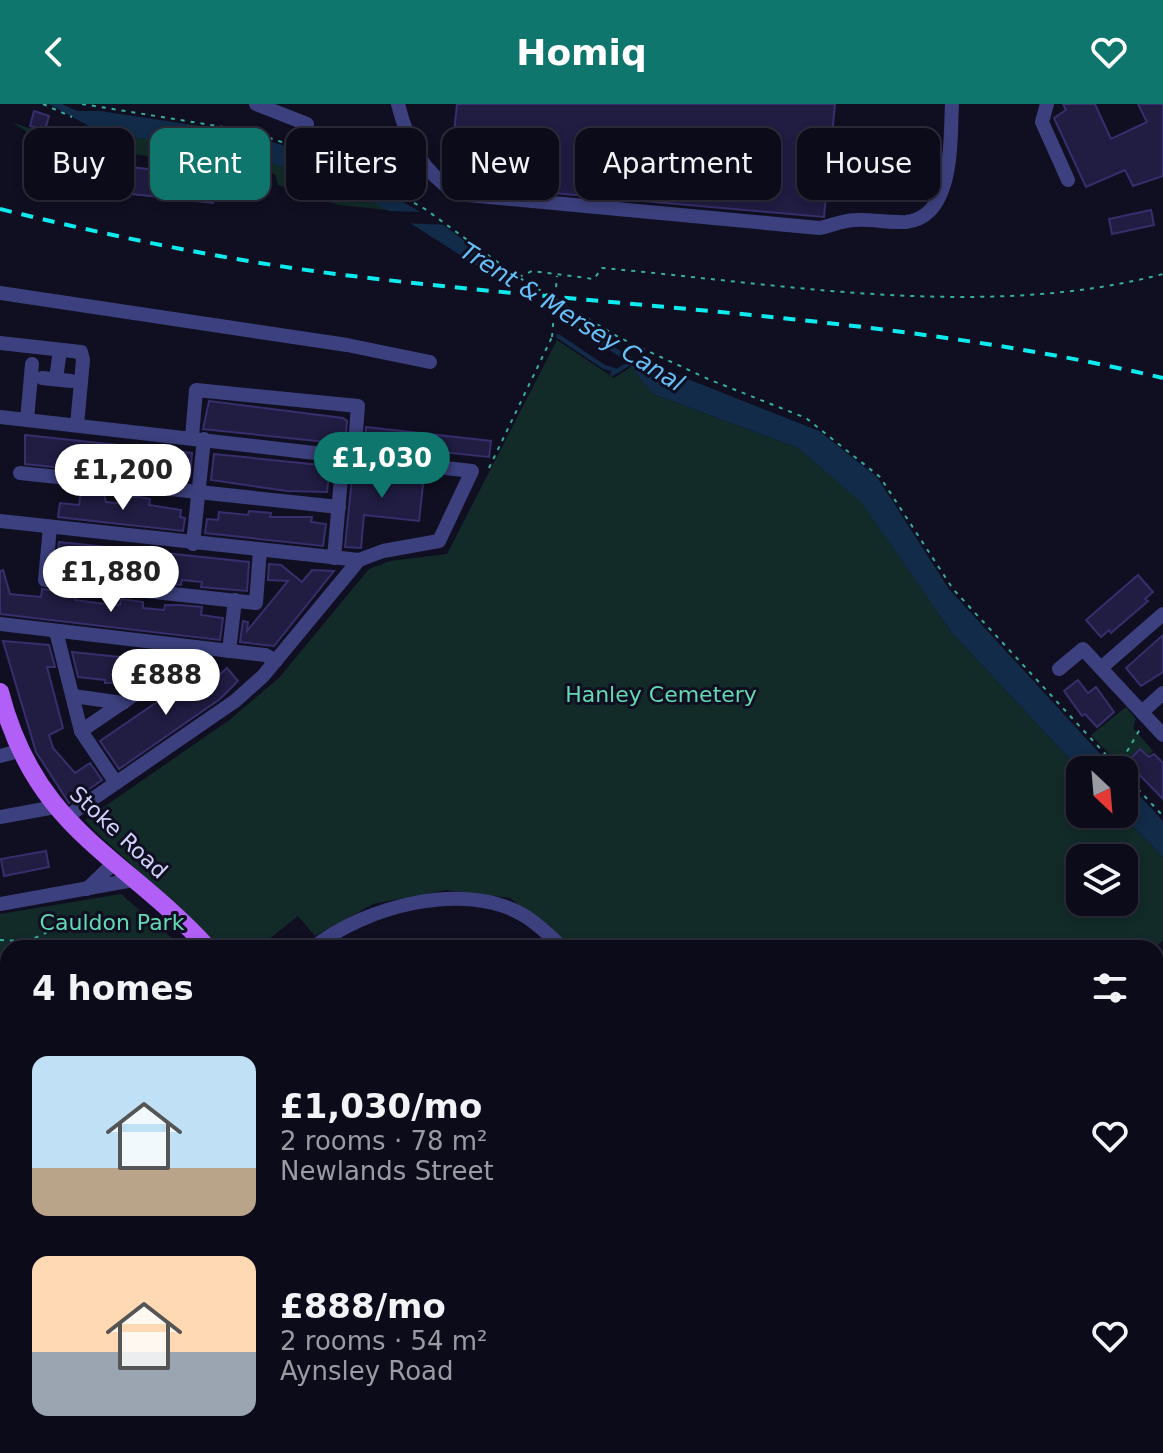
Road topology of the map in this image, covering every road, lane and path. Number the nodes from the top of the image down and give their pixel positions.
1 (43, 104) edge
2 (82, 104) edge
3 (256, 104) edge
4 (398, 104) edge
5 (952, 104) edge
6 (1047, 104) edge
7 (72, 117) dead end
8 (307, 124) dead end
9 (1068, 180) dead end
10 (1163, 274) edge
11 (557, 276) junction
12 (518, 277) junction
13 (0, 293) edge
14 (0, 343) edge
15 (60, 350) junction
16 (430, 362) dead end
17 (32, 364) dead end
18 (56, 379) dead end
19 (0, 417) edge
20 (27, 420) junction
21 (77, 425) junction
22 (198, 438) junction
23 (348, 456) junction
24 (489, 468) dead end
25 (20, 473) dead end
26 (198, 493) junction
27 (339, 507) junction
28 (0, 521) edge
29 (47, 523) junction
30 (193, 544) junction
31 (260, 550) junction
32 (334, 558) junction
33 (359, 560) junction
34 (235, 600) junction
35 (1163, 614) edge
36 (0, 624) edge
37 (56, 631) junction
38 (203, 648) junction
39 (229, 651) junction
40 (276, 661) junction
41 (1101, 668) junction
42 (1059, 669) dead end
43 (0, 692) edge
44 (1163, 693) edge
45 (73, 696) junction
46 (123, 703) junction
47 (1146, 716) junction
48 (81, 731) junction
49 (1163, 735) edge
50 (19, 751) junction
51 (0, 756) edge
52 (1107, 756) joint
53 (116, 783) junction
54 (1138, 789) edge
55 (60, 812) junction
56 (1163, 816) edge
57 (0, 817) edge
58 (113, 864) junction
59 (133, 880) junction
60 (87, 889) junction
61 (57, 895) junction
62 (0, 904) edge
63 (28, 940) edge
64 (199, 940) edge
65 (324, 940) edge
66 (554, 940) edge

1 - 7 path
2 - 12 path
3 - 8 street
4 - 5 street
6 - 9 street
10 - 11 path
11 - 12 path
11 - 24 path, bridge
12 - 52 path
13 - 16 street
14 - 15 street
15 - 18 street
15 - 21 street
17 - 20 street
19 - 20 street
20 - 21 street
21 - 22 street
22 - 23 street
22 - 23 street
22 - 26 street
23 - 27 street
23 - 33 street
25 - 26 street
26 - 27 street
26 - 30 street
27 - 32 street
28 - 29 street
29 - 30 street
29 - 34 street
30 - 31 street
31 - 32 street
31 - 34 street
32 - 33 street
33 - 40 street
34 - 39 street
35 - 41 street
36 - 37 street
37 - 38 street
37 - 45 street
38 - 39 street
38 - 46 street
39 - 40 street
40 - 53 street
41 - 42 street
41 - 47 street
43 - 50 main road, Stoke Road
44 - 47 street
45 - 46 street
45 - 48 street
46 - 48 street
47 - 49 street
47 - 52 path
48 - 53 street
50 - 51 street
50 - 55 main road, Stoke Road
53 - 55 street
54 - 56 path
55 - 57 street
55 - 58 main road, Stoke Road
58 - 59 main road, Stoke Road
58 - 60 street
59 - 60 street
59 - 64 main road, Stoke Road
60 - 61 street
61 - 62 street
61 - 63 path
65 - 66 street

